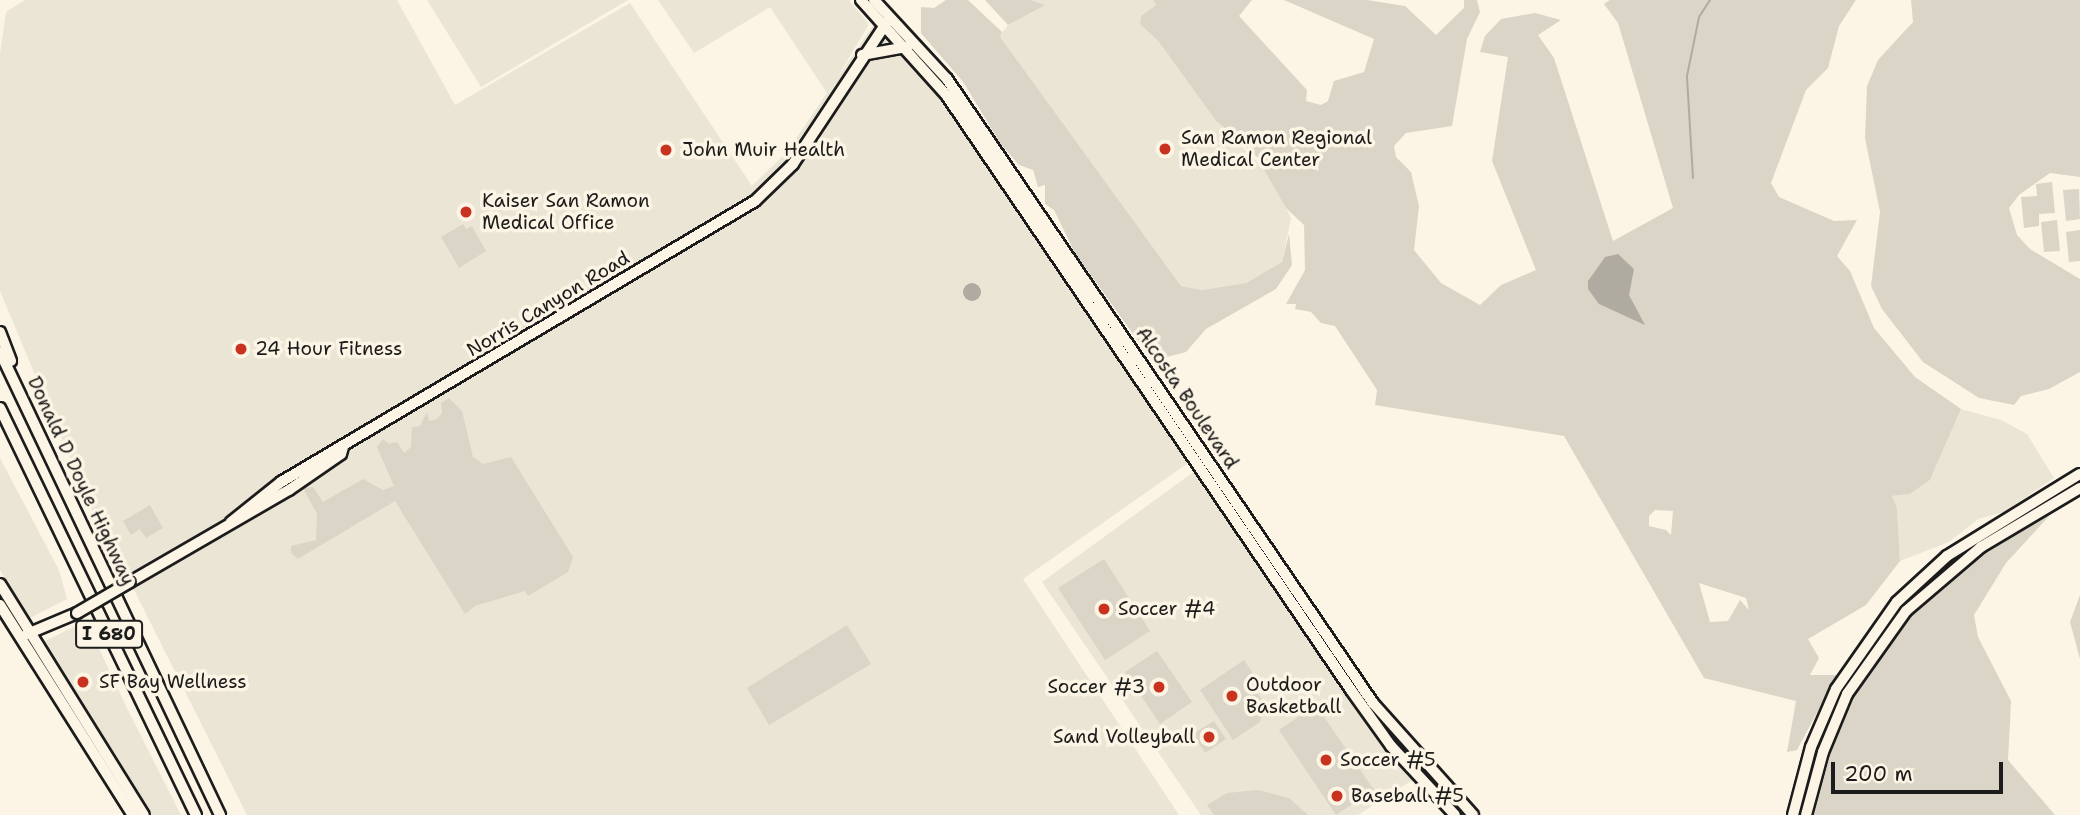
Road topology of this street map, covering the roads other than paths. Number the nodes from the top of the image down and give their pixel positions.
1 (861, 0) edge
2 (874, 0) edge
3 (887, 22) junction
4 (906, 47) junction
5 (862, 55) junction
6 (0, 332) edge
7 (0, 352) edge
8 (19, 390) junction
9 (0, 408) edge
10 (0, 426) edge
11 (22, 453) junction
12 (2080, 474) edge
13 (2080, 488) edge
14 (0, 584) edge
15 (0, 605) edge
16 (30, 633) junction
17 (20, 637) junction
18 (133, 815) edge
19 (144, 815) edge
20 (197, 815) edge
21 (220, 815) edge
22 (1455, 815) edge
23 (1473, 815) edge
24 (1793, 815) edge
25 (1806, 815) edge

1 - 3 main road, Alcosta Boulevard
2 - 3 main road, Alcosta Boulevard
3 - 4 main road, Alcosta Boulevard
3 - 5 main road, Norris Canyon Road
3 - 23 main road, Alcosta Boulevard
4 - 5 main road
4 - 22 main road, Alcosta Boulevard
5 - 16 main road, Norris Canyon Road, bridge
6 - 8 highway
7 - 8 highway, Donald D Doyle Highway / I 680
8 - 21 highway, Donald D Doyle Highway / I 680
9 - 11 highway, Donald D Doyle Highway / I 680
10 - 11 highway
11 - 20 highway, Donald D Doyle Highway / I 680
12 - 24 main road
13 - 25 main road
14 - 16 main road
15 - 17 main road
16 - 17 main road, Norris Canyon Road
16 - 19 main road
17 - 18 main road

